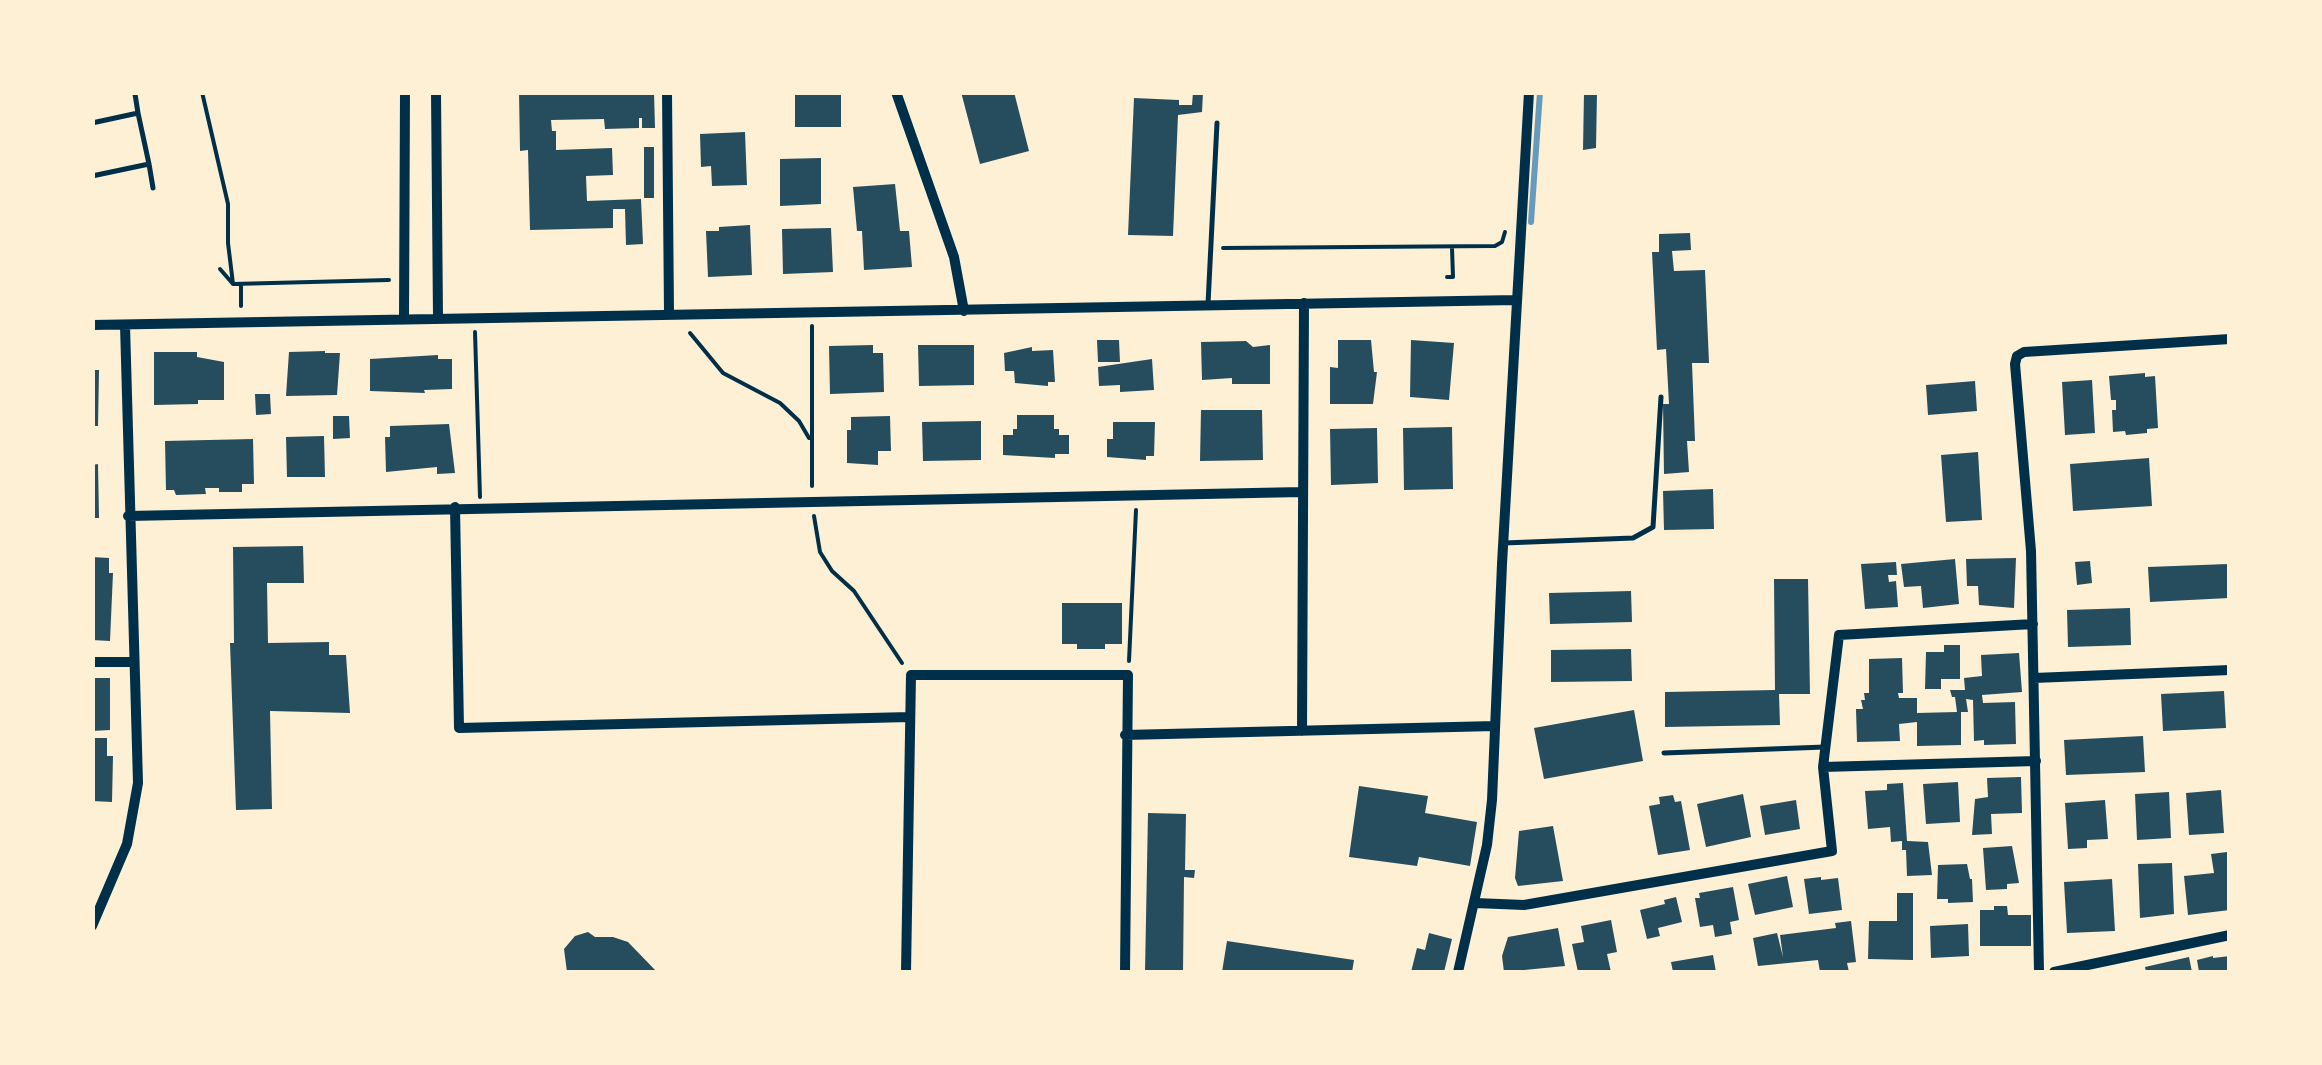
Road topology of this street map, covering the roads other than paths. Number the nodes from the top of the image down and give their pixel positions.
1 (405, 92) edge
2 (436, 92) edge
3 (667, 92) edge
4 (896, 92) edge
5 (1530, 92) edge
6 (134, 94) edge
7 (138, 113) junction
8 (92, 123) edge
9 (1218, 123) dead end
10 (149, 164) junction
11 (92, 176) edge
12 (153, 188) dead end
13 (1516, 300) junction
14 (1304, 303) junction
15 (1208, 307) junction
16 (964, 311) junction
17 (668, 314) junction
18 (404, 318) junction
19 (438, 318) junction
20 (92, 325) edge
21 (126, 325) junction
22 (2230, 339) edge
23 (1661, 398) dead end
24 (1302, 492) junction
25 (454, 507) junction
26 (128, 516) junction
27 (1504, 543) junction
28 (2033, 624) junction
29 (92, 662) edge
30 (134, 662) junction
31 (2230, 670) edge
32 (2034, 678) junction
33 (910, 717) junction
34 (1495, 726) junction
35 (1302, 730) junction
36 (1125, 735) junction
37 (1828, 747) junction
38 (1664, 753) dead end
39 (2036, 761) junction
40 (1823, 767) junction
41 (1474, 902) junction
42 (92, 926) edge
43 (2230, 935) edge
44 (906, 972) edge
45 (1126, 972) edge
46 (1458, 972) edge
47 (2039, 972) edge
48 (2054, 972) edge

1 - 18 street
2 - 19 street
3 - 17 street
4 - 16 street
5 - 13 street
6 - 7 lane
7 - 8 lane
7 - 10 lane
9 - 15 lane
10 - 11 lane
10 - 12 lane
13 - 14 street
13 - 27 street
14 - 15 street
14 - 24 street
15 - 16 street
16 - 17 street
17 - 19 street
18 - 19 street
18 - 21 street
20 - 21 street
21 - 26 street
22 - 28 street
23 - 27 lane
24 - 25 street
24 - 35 street
25 - 26 street
25 - 33 street
26 - 30 street
27 - 34 street
28 - 32 street
28 - 37 street
29 - 30 street
30 - 42 street
31 - 32 street
32 - 39 street
33 - 36 street
33 - 44 street
34 - 35 street
34 - 41 street
35 - 36 street
36 - 45 street
37 - 38 lane
37 - 40 street
39 - 40 street
39 - 47 street
40 - 41 street
41 - 46 street
43 - 48 street

